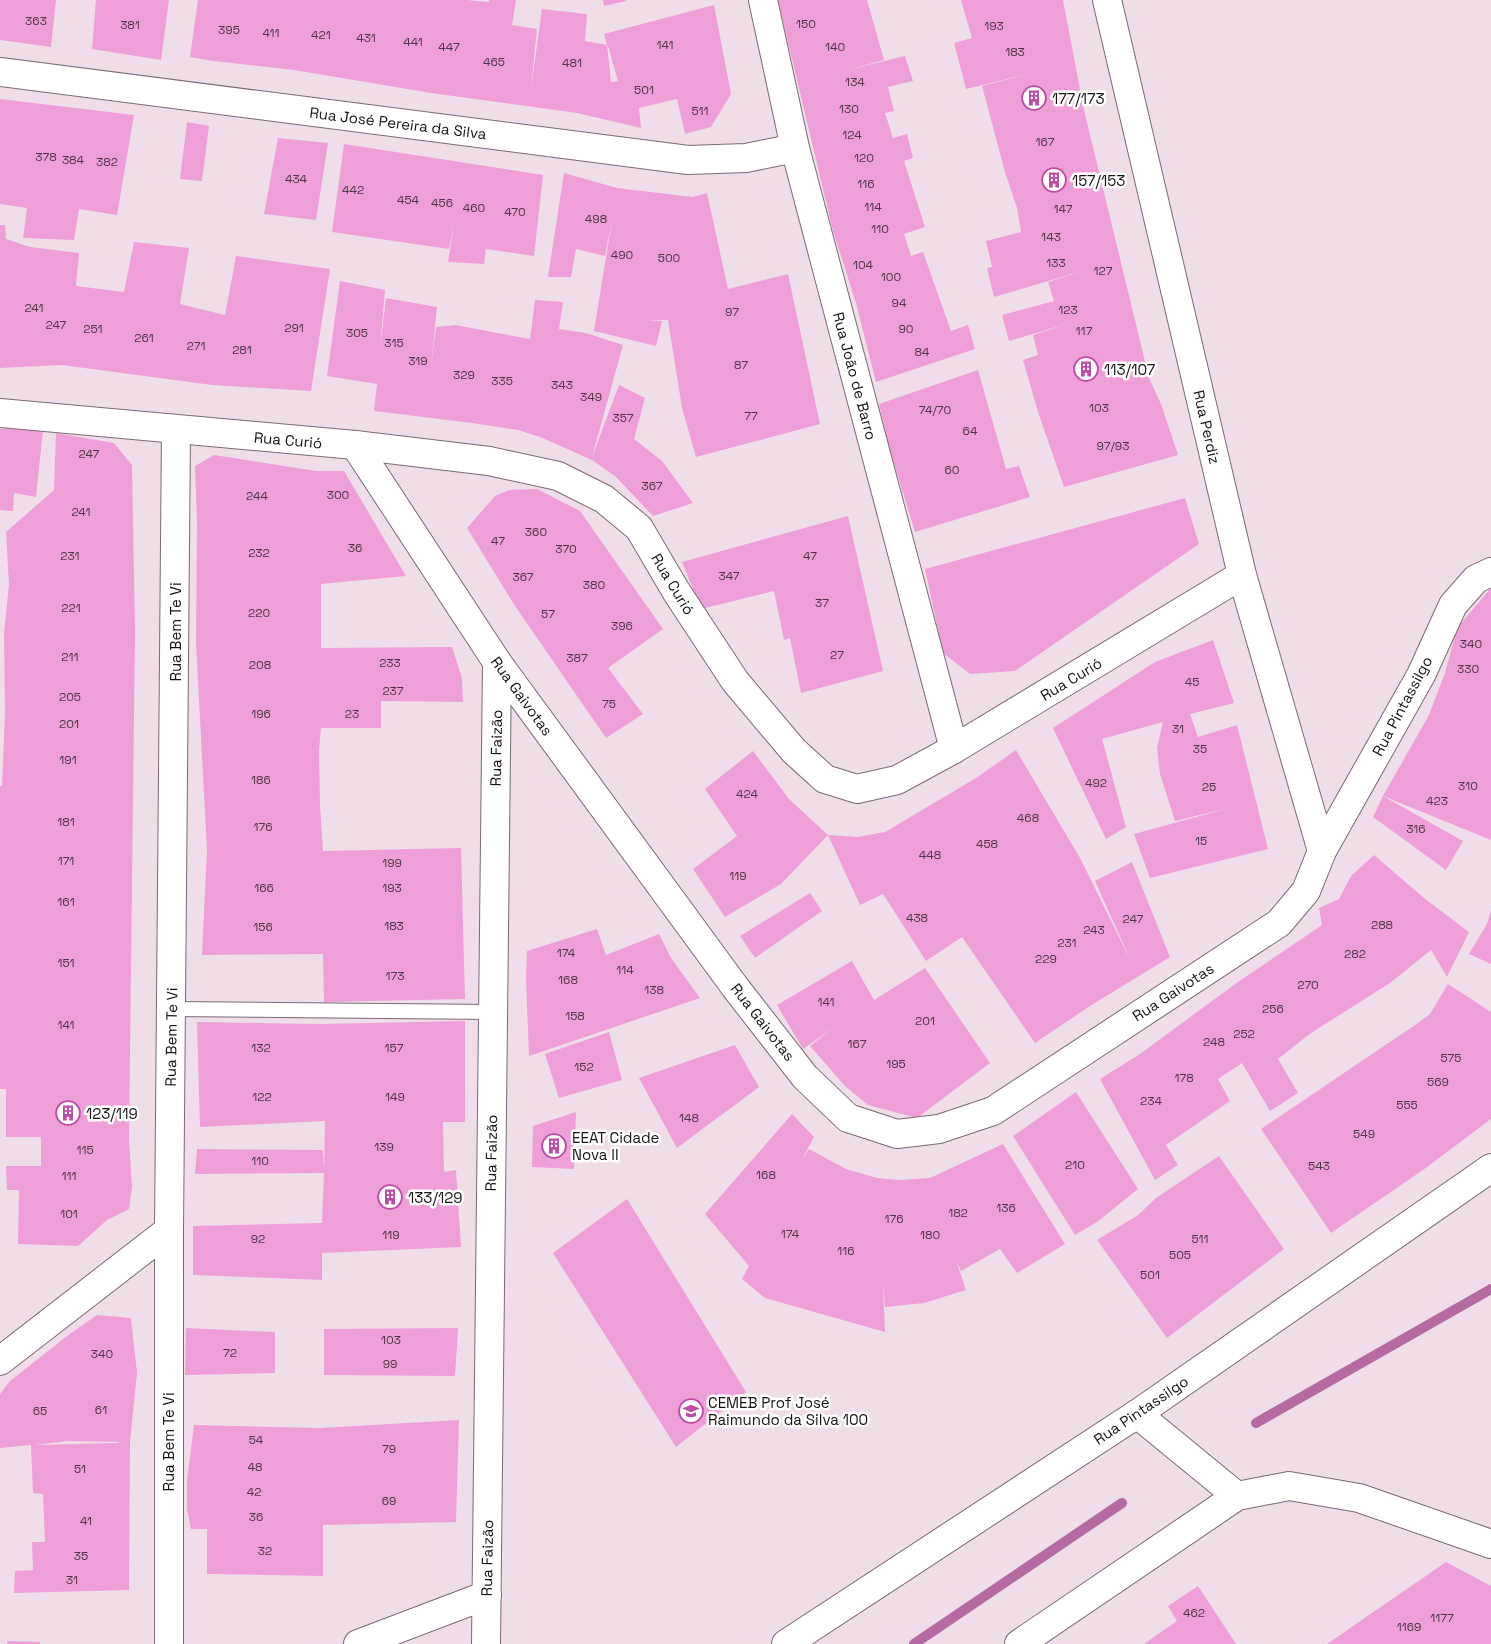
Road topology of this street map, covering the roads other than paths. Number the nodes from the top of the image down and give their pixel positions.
1 (763, 0) edge
2 (1106, 0) edge
3 (0, 72) edge
4 (795, 148) junction
5 (0, 413) edge
6 (176, 430) junction
7 (355, 445) junction
8 (1491, 572) edge
9 (1242, 575) junction
10 (497, 662) junction
11 (954, 750) junction
12 (1322, 851) junction
13 (172, 1009) junction
14 (493, 1012) junction
15 (1491, 1168) edge
16 (169, 1230) junction
17 (0, 1361) edge
18 (1137, 1414) junction
19 (1238, 1496) junction
20 (1491, 1544) edge
21 (487, 1595) junction
22 (169, 1644) edge
23 (358, 1644) edge
24 (486, 1644) edge
25 (786, 1644) edge
26 (1019, 1644) edge

1 - 4 street, Rua João de Barro
2 - 9 street, Rua Perdiz
3 - 4 street, Rua José Pereira da Silva
4 - 11 street, Rua João de Barro
5 - 6 street, Rua Curió
6 - 7 street, Rua Curió
6 - 13 street, Rua Bem Te Vi
7 - 10 street, Rua Gaivotas
7 - 11 street, Rua Curió
8 - 12 street, Rua Pintassilgo
9 - 11 street, Rua Curió
9 - 12 street, Rua Perdiz
10 - 12 street, Rua Gaivotas
10 - 14 street, Rua Faizão
13 - 14 lane
13 - 16 street, Rua Bem Te Vi
14 - 21 street, Rua Faizão
15 - 18 street, Rua Pintassilgo
16 - 17 street
16 - 22 street, Rua Bem Te Vi
18 - 19 street
18 - 25 street, Rua Pintassilgo
19 - 20 street
19 - 26 street
21 - 23 street
21 - 24 street, Rua Faizão

